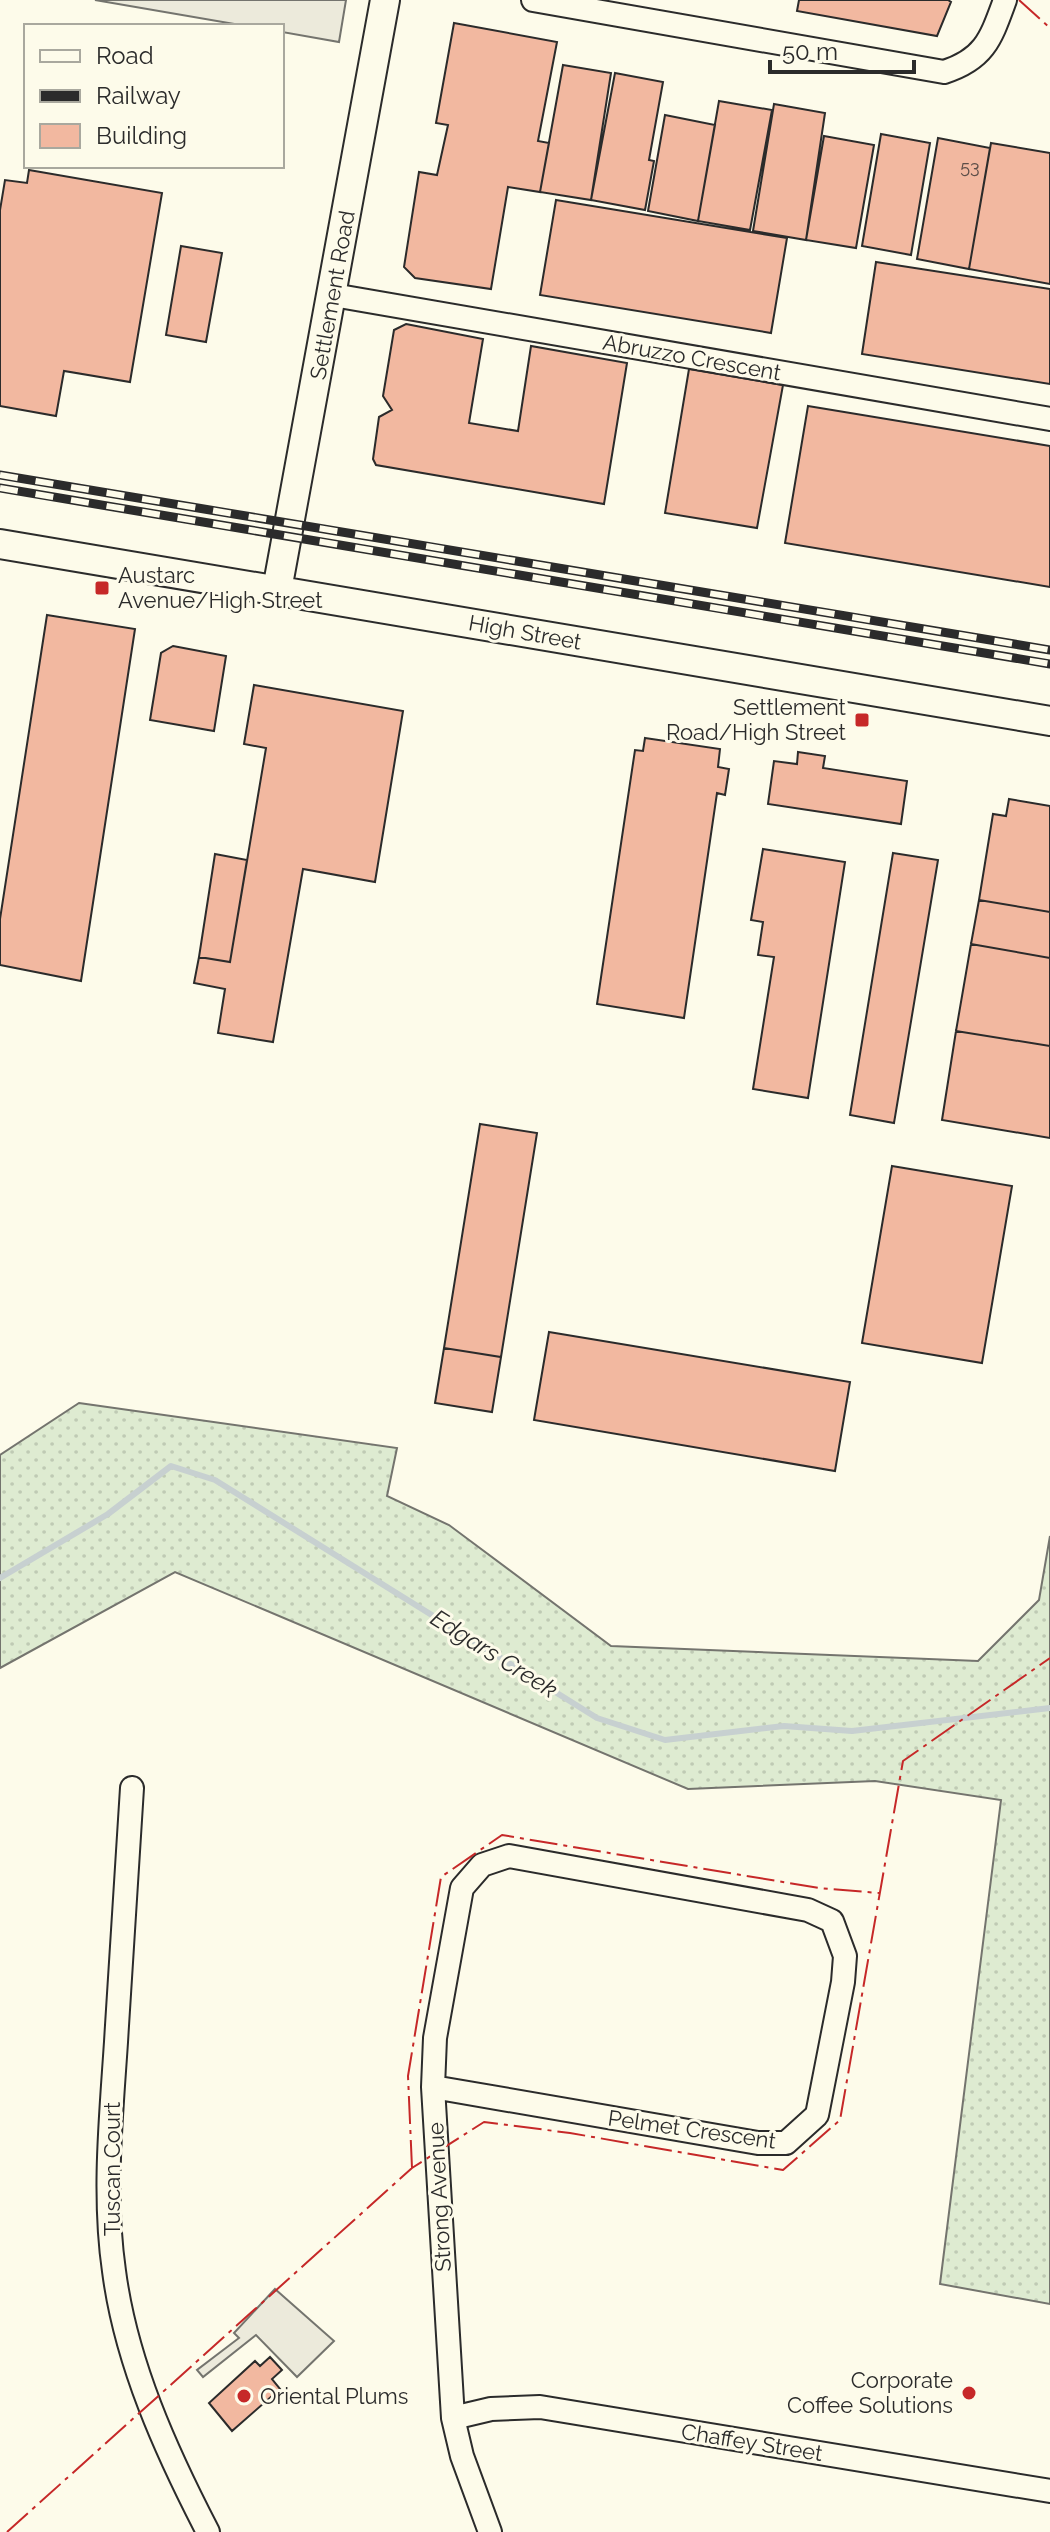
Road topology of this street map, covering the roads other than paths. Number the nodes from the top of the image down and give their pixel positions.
1 (385, 0) edge
2 (533, 0) edge
3 (1005, 0) edge
4 (333, 295) junction
5 (1050, 419) edge
6 (0, 544) edge
7 (277, 590) junction
8 (1050, 721) edge
9 (132, 1788) dead end
10 (482, 1865) joint
11 (433, 2087) junction
12 (453, 2418) junction
13 (1050, 2491) edge
14 (208, 2532) edge
15 (490, 2532) edge

1 - 4 main road, Settlement Road
2 - 3 street
4 - 5 street, Abruzzo Crescent
4 - 7 main road, Settlement Road
6 - 7 main road, High Street
7 - 8 main road, High Street
9 - 14 street, Tuscan Court
10 - 11 street, Strong Avenue
10 - 11 street, Pelmet Crescent
11 - 12 street, Strong Avenue
12 - 13 street, Chaffey Street
12 - 15 street, Strong Avenue

